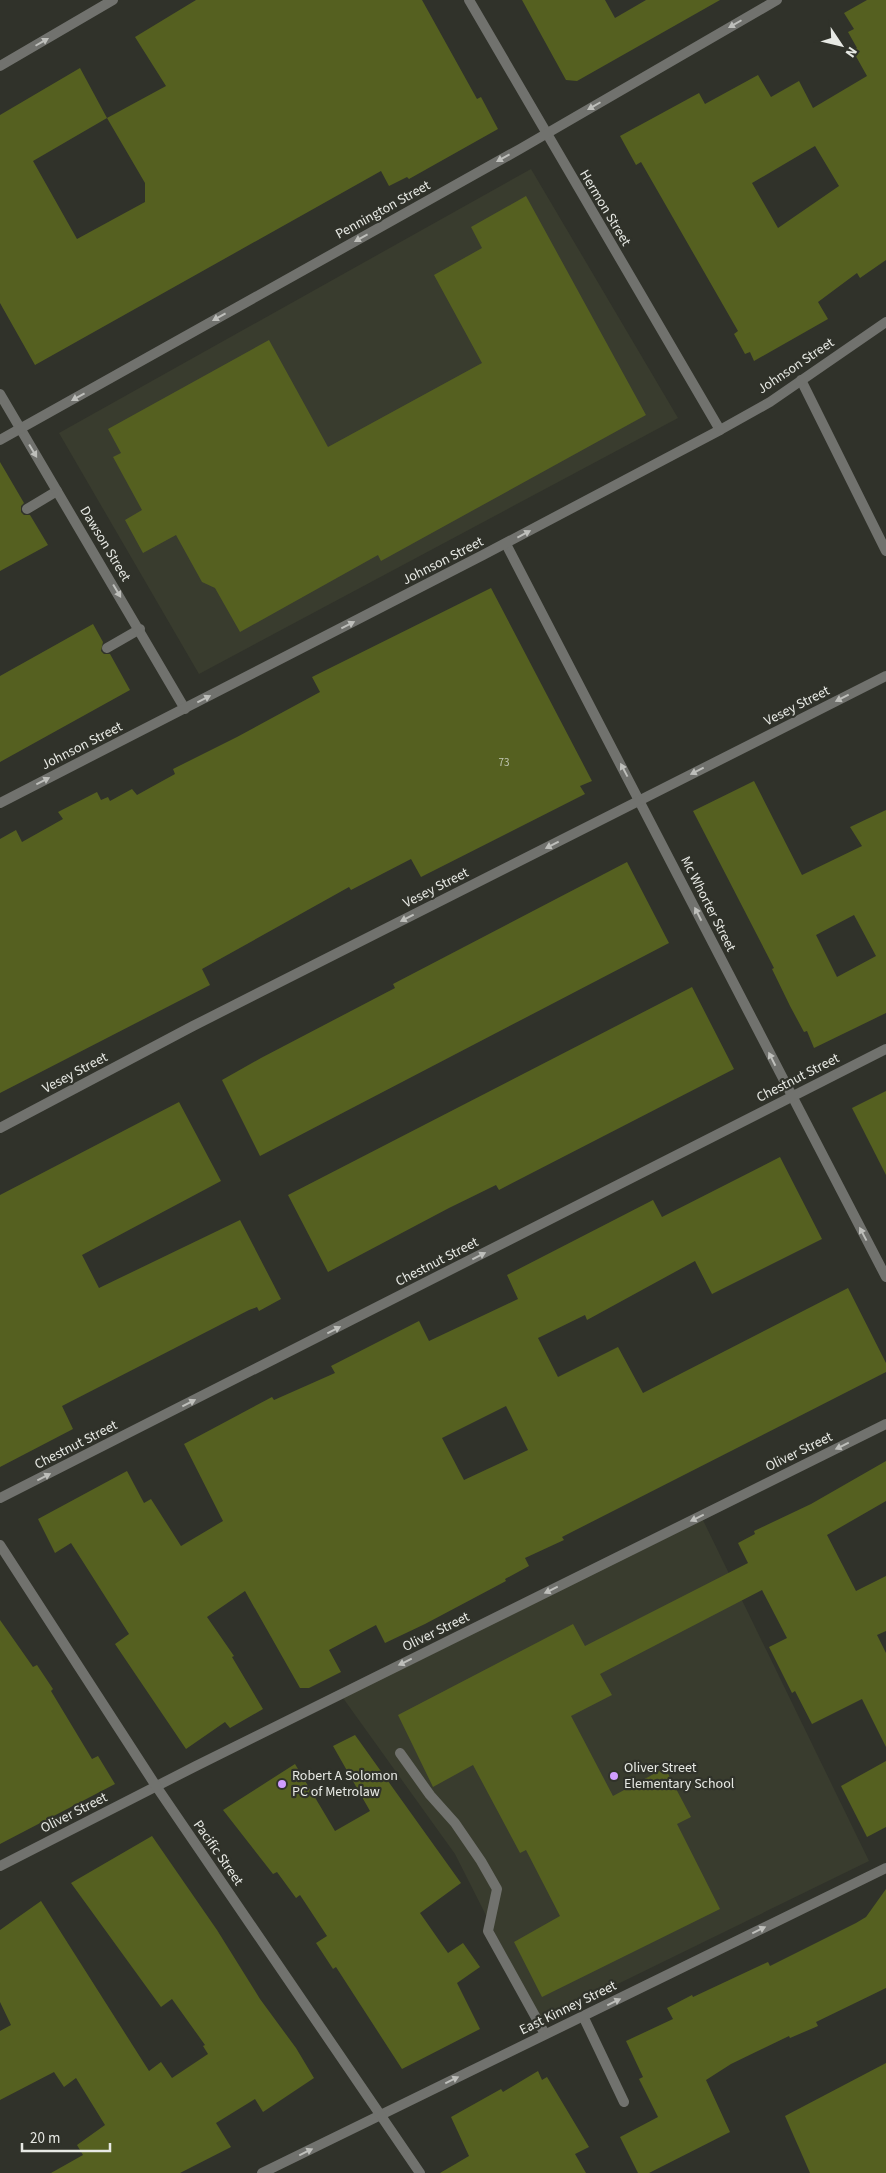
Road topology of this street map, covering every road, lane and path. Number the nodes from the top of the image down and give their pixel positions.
1 (113, 0) edge
2 (469, 0) edge
3 (777, 0) edge
4 (0, 66) edge
5 (545, 134) junction
6 (886, 322) edge
7 (801, 380) junction
8 (0, 394) edge
9 (20, 429) junction
10 (720, 430) junction
11 (0, 440) edge
12 (57, 491) junction
13 (27, 509) dead end
14 (506, 544) junction
15 (886, 551) edge
16 (140, 629) junction
17 (107, 648) dead end
18 (886, 676) edge
19 (185, 709) junction
20 (640, 801) junction
21 (0, 803) edge
22 (886, 1048) edge
23 (791, 1097) junction
24 (0, 1128) edge
25 (886, 1277) edge
26 (886, 1424) edge
27 (0, 1498) edge
28 (0, 1545) edge
29 (400, 1753) dead end
30 (156, 1786) junction
31 (0, 1866) edge
32 (886, 1868) edge
33 (583, 2016) junction
34 (545, 2034) junction
35 (624, 2102) dead end
36 (381, 2114) junction
37 (262, 2173) edge
38 (420, 2173) edge

4 -> 1 street
2 - 5 street, Hermon Street
3 -> 5 street, Pennington Street
5 -> 9 street, Pennington Street
5 - 10 street, Hermon Street
6 - 7 street, Johnson Street
7 - 10 street, Johnson Street
7 - 15 street
8 - 9 street, Dawson Street
9 - 11 street, Pennington Street
9 -> 12 street, Dawson Street
14 -> 10 street, Johnson Street
12 - 13 street
12 -> 16 street, Dawson Street
19 -> 14 street, Johnson Street
20 -> 14 street, Mc Whorter Street
16 - 17 street
16 - 19 street, Dawson Street
18 -> 20 street, Vesey Street
21 -> 19 street, Johnson Street
23 -> 20 street, Mc Whorter Street
20 -> 24 street, Vesey Street
22 - 23 street, Chestnut Street
25 -> 23 street, Mc Whorter Street
27 -> 23 street, Chestnut Street
26 -> 30 street, Oliver Street
28 - 30 street, Pacific Street
29 - 34 street
30 - 31 street, Oliver Street
30 - 36 street, Pacific Street
33 -> 32 street, East Kinney Street
33 - 34 street, East Kinney Street
33 - 35 street
36 -> 34 street, East Kinney Street
37 -> 36 street, East Kinney Street
36 - 38 street, Pacific Street

